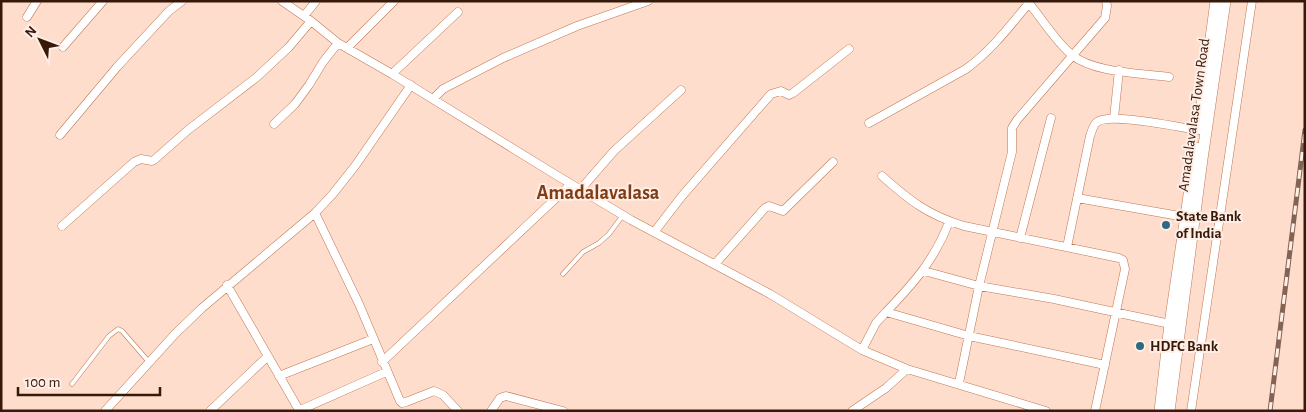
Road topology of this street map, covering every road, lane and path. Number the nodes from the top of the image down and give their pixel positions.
1 (37, 1) edge
2 (103, 1) edge
3 (182, 1) edge
4 (282, 1) edge
5 (316, 1) edge
6 (394, 1) edge
7 (648, 1) edge
8 (1106, 1) edge
9 (1216, 1) edge
10 (1225, 1) edge
11 (1252, 1) edge
12 (1028, 2) edge
13 (458, 12) dead end
14 (304, 16) junction
15 (27, 17) dead end
16 (311, 21) junction
17 (338, 43) junction
18 (63, 47) dead end
19 (347, 48) junction
20 (849, 49) dead end
21 (1072, 55) junction
22 (1119, 70) junction
23 (392, 74) junction
24 (1169, 77) dead end
25 (411, 85) junction
26 (681, 90) dead end
27 (433, 100) junction
28 (1051, 118) dead end
29 (1114, 118) junction
30 (869, 123) dead end
31 (274, 124) dead end
32 (1199, 130) junction
33 (60, 135) dead end
34 (833, 162) dead end
35 (882, 176) dead end
36 (571, 184) junction
37 (580, 190) junction
38 (1077, 198) junction
39 (315, 213) junction
40 (623, 215) junction
41 (1186, 217) junction
42 (949, 222) junction
43 (62, 226) dead end
44 (655, 231) junction
45 (992, 232) junction
46 (1020, 238) junction
47 (1067, 247) junction
48 (715, 264) junction
49 (924, 271) junction
50 (564, 274) dead end
51 (227, 286) junction
52 (979, 286) junction
53 (886, 312) junction
54 (1116, 313) junction
55 (1170, 324) junction
56 (969, 336) junction
57 (373, 339) junction
58 (862, 350) junction
59 (268, 356) junction
60 (382, 362) junction
61 (149, 363) junction
62 (1105, 365) junction
63 (907, 368) junction
64 (386, 372) junction
65 (279, 376) junction
66 (72, 384) dead end
67 (959, 384) junction
68 (299, 410) edge
69 (105, 411) edge
70 (210, 411) edge
71 (458, 411) edge
72 (491, 411) edge
73 (564, 411) edge
74 (852, 411) edge
75 (1046, 411) edge
76 (1095, 411) edge
77 (1160, 411) edge
78 (1169, 411) edge
79 (1191, 411) edge

1 - 15 street
2 - 18 street
3 - 33 street
4 - 14 street
5 - 14 street
6 - 19 street
7 - 27 street
8 - 21 street
9 - 32 main road, Amadalavalasa Town Road
10 - 78 main road, Amadalavalasa Town Road
11 - 79 street
12 - 21 street
12 - 30 street
13 - 23 street
14 - 16 street
16 - 17 street
16 - 43 street
17 - 19 street
17 - 31 street
19 - 23 street
20 - 44 street
21 - 22 street
21 - 45 street
22 - 24 street
22 - 29 street
23 - 25 street
25 - 27 street
25 - 39 street
26 - 37 street
27 - 36 street
28 - 46 street
29 - 32 street
29 - 38 street
32 - 41 main road, Amadalavalasa Town Road
34 - 48 street
35 - 42 street
36 - 37 street
36 - 60 street
37 - 40 street
38 - 41 street
38 - 47 street
39 - 51 street
39 - 57 street
40 - 44 street
40 - 50 lane
41 - 55 main road, Amadalavalasa Town Road
42 - 45 street
42 - 49 street
44 - 48 street
45 - 46 street
45 - 52 street
46 - 47 street
47 - 54 street
48 - 58 street
49 - 52 street
49 - 53 street
51 - 59 street
51 - 61 street
52 - 54 street
52 - 56 street
53 - 56 street
53 - 58 street
54 - 55 street
54 - 62 street
55 - 77 main road, Amadalavalasa Town Road
56 - 62 street
56 - 67 street
57 - 60 street
57 - 65 street
58 - 63 street
59 - 65 street
59 - 70 street
60 - 64 street
61 - 66 lane
61 - 69 street
62 - 76 street
63 - 67 street
63 - 74 street
64 - 68 street
64 - 71 street
65 - 68 street
67 - 75 street
72 - 73 street

